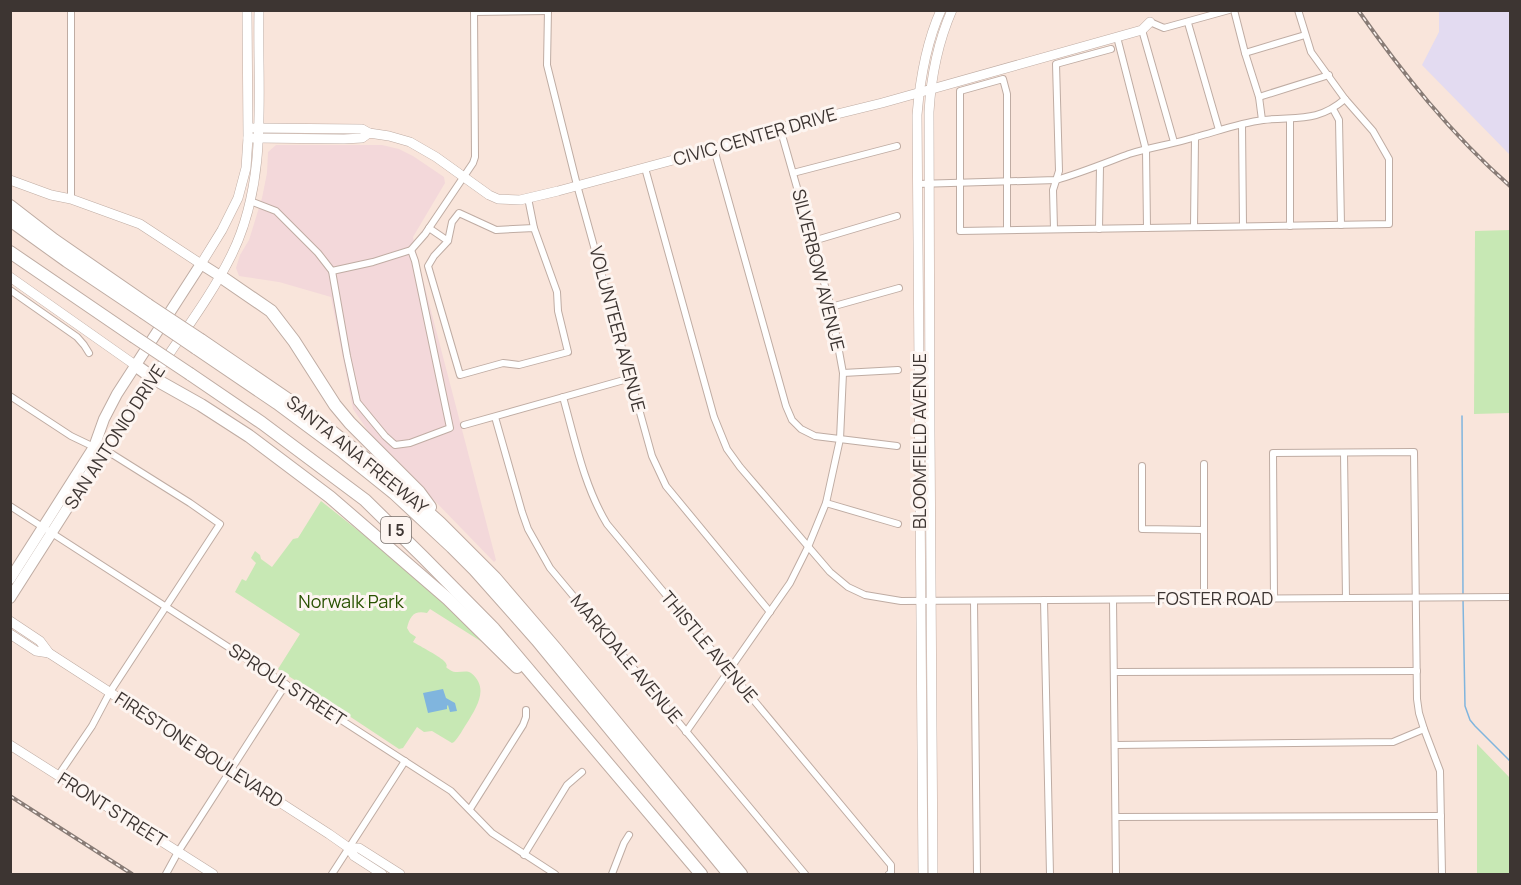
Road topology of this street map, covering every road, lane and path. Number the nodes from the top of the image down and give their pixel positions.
1 (70, 10) edge
2 (246, 10) edge
3 (259, 10) edge
4 (941, 10) edge
5 (952, 10) edge
6 (1229, 10) edge
7 (1234, 10) edge
8 (1298, 10) edge
9 (474, 11) edge
10 (548, 11) edge
11 (1150, 22) joint
12 (1188, 23) junction
13 (1142, 30) junction
14 (1305, 35) junction
15 (1117, 37) junction
16 (1111, 49) dead end
17 (1245, 53) junction
18 (1329, 75) junction
19 (930, 89) junction
20 (919, 93) junction
21 (1259, 97) junction
22 (1345, 99) junction
23 (1334, 109) junction
24 (1290, 119) junction
25 (1262, 120) junction
26 (1242, 125) junction
27 (248, 127) junction
28 (780, 128) junction
29 (1218, 130) junction
30 (259, 134) junction
31 (248, 138) junction
32 (1195, 138) junction
33 (1174, 142) junction
34 (897, 146) dead end
35 (714, 149) junction
36 (1146, 150) junction
37 (1100, 166) junction
38 (645, 168) junction
39 (793, 173) junction
40 (463, 178) junction
41 (10, 180) edge
42 (1056, 180) junction
43 (1007, 182) junction
44 (960, 183) junction
45 (917, 184) junction
46 (930, 184) junction
47 (578, 185) junction
48 (528, 198) junction
49 (71, 199) junction
50 (250, 201) junction
51 (10, 206) edge
52 (897, 216) dead end
53 (10, 220) edge
54 (1341, 225) junction
55 (1243, 226) junction
56 (1290, 226) junction
57 (1194, 227) junction
58 (429, 228) junction
59 (534, 228) junction
60 (1147, 228) junction
61 (1054, 229) junction
62 (1099, 229) junction
63 (1007, 230) junction
64 (918, 238) junction
65 (930, 238) junction
66 (448, 241) junction
67 (813, 241) junction
68 (411, 249) junction
69 (10, 252) edge
70 (201, 264) junction
71 (332, 271) junction
72 (220, 276) junction
73 (10, 277) edge
74 (899, 288) dead end
75 (10, 290) edge
76 (831, 307) junction
77 (145, 309) junction
78 (198, 344) junction
79 (89, 353) dead end
80 (135, 365) junction
81 (898, 370) dead end
82 (843, 373) junction
83 (153, 378) junction
84 (631, 378) junction
85 (10, 396) edge
86 (563, 398) junction
87 (495, 417) junction
88 (464, 425) dead end
89 (840, 439) junction
90 (897, 446) dead end
91 (94, 447) junction
92 (925, 448) junction
93 (105, 449) junction
94 (1344, 453) junction
95 (1204, 464) dead end
96 (1142, 466) dead end
97 (826, 503) junction
98 (10, 506) edge
99 (440, 523) junction
100 (898, 524) dead end
101 (48, 529) junction
102 (925, 530) junction
103 (1204, 530) junction
104 (808, 547) junction
105 (10, 579) edge
106 (1415, 597) junction
107 (1510, 597) edge
108 (10, 598) edge
109 (1274, 598) junction
110 (1346, 598) junction
111 (1204, 599) junction
112 (1044, 600) junction
113 (1113, 600) junction
114 (920, 601) junction
115 (932, 601) junction
116 (974, 601) junction
117 (166, 606) junction
118 (771, 612) junction
119 (10, 621) edge
120 (10, 634) edge
121 (49, 653) junction
122 (921, 670) junction
123 (931, 670) junction
124 (1416, 671) junction
125 (729, 672) junction
126 (1114, 672) junction
127 (286, 684) junction
128 (110, 693) junction
129 (526, 710) dead end
130 (572, 720) junction
131 (1424, 729) junction
132 (686, 732) junction
133 (10, 745) edge
134 (1115, 745) junction
135 (405, 761) junction
136 (230, 770) junction
137 (582, 772) dead end
138 (58, 776) junction
139 (470, 809) junction
140 (1441, 816) junction
141 (1116, 817) junction
142 (629, 835) dead end
143 (349, 848) junction
144 (178, 852) junction
145 (524, 855) junction
146 (166, 874) edge
147 (213, 874) edge
148 (332, 874) edge
149 (382, 874) edge
150 (400, 874) edge
151 (555, 874) edge
152 (612, 874) edge
153 (701, 874) edge
154 (729, 874) edge
155 (741, 874) edge
156 (805, 874) edge
157 (890, 874) edge
158 (923, 874) edge
159 (933, 874) edge
160 (977, 874) edge
161 (1050, 874) edge
162 (1116, 874) edge
163 (1442, 874) edge

1 - 49 street
2 - 27 main road
3 - 30 main road, SAN ANTONIO DRIVE
4 - 20 main road, BLOOMFIELD AVENUE
5 - 19 main road, BLOOMFIELD AVENUE
6 - 12 street
7 - 17 street
8 - 14 street
9 - 10 street
9 - 40 street
10 - 47 street, VOLUNTEER AVENUE
11 - 12 street
11 - 13 main road, CIVIC CENTER DRIVE
12 - 29 street
13 - 15 main road, CIVIC CENTER DRIVE
13 - 33 street
14 - 17 street
14 - 18 street
15 - 19 main road, CIVIC CENTER DRIVE
15 - 36 street
16 - 42 street
17 - 21 street
18 - 21 street
18 - 22 street
19 - 20 main road, CIVIC CENTER DRIVE
19 - 46 main road, BLOOMFIELD AVENUE
20 - 28 main road, CIVIC CENTER DRIVE
20 - 45 main road, BLOOMFIELD AVENUE
21 - 25 street
22 - 23 street
22 - 54 street
23 - 24 street
23 - 54 street
24 - 25 street
24 - 56 street
25 - 26 street
26 - 29 street
26 - 55 street
27 - 30 main road, CIVIC CENTER DRIVE
27 - 31 main road
28 - 35 main road, CIVIC CENTER DRIVE
28 - 39 street, SILVERBOW AVENUE
29 - 32 street
30 - 31 main road, CIVIC CENTER DRIVE
30 - 40 main road, CIVIC CENTER DRIVE
30 - 50 main road, SAN ANTONIO DRIVE
31 - 70 main road
32 - 33 street
32 - 57 street
33 - 36 street
34 - 39 street
35 - 38 main road, CIVIC CENTER DRIVE
35 - 89 street
36 - 37 street
36 - 60 street
37 - 42 street
37 - 62 street
38 - 47 main road, CIVIC CENTER DRIVE
38 - 104 street, FOSTER ROAD
39 - 67 street, SILVERBOW AVENUE
40 - 48 main road, CIVIC CENTER DRIVE
40 - 58 street
41 - 49 main road
42 - 43 street
42 - 61 street
43 - 44 street
43 - 44 street
43 - 63 street
44 - 46 street
44 - 63 street
45 - 46 street
45 - 64 main road, BLOOMFIELD AVENUE
46 - 65 main road, BLOOMFIELD AVENUE
47 - 48 main road, CIVIC CENTER DRIVE
47 - 84 street, VOLUNTEER AVENUE
48 - 59 street
49 - 70 main road
50 - 71 street
50 - 72 main road, SAN ANTONIO DRIVE
51 - 77 highway, SANTA ANA FREEWAY / I 5
52 - 67 street
53 - 77 highway
54 - 56 street
55 - 56 street
55 - 57 street
57 - 60 street
58 - 66 street
58 - 68 street
59 - 66 street
59 - 66 street
60 - 62 street
61 - 62 street
61 - 63 street
64 - 65 main road
64 - 92 main road, BLOOMFIELD AVENUE
65 - 92 main road, BLOOMFIELD AVENUE
67 - 76 street, SILVERBOW AVENUE
68 - 71 street
68 - 71 street
69 - 130 highway, SANTA ANA FREEWAY / I 5, bridge
70 - 72 main road
70 - 80 main road, SAN ANTONIO DRIVE
72 - 83 main road, SAN ANTONIO DRIVE
72 - 99 highway
73 - 80 main road
74 - 76 street
75 - 79 street
76 - 82 street, SILVERBOW AVENUE
77 - 78 highway, SANTA ANA FREEWAY / I 5, bridge
78 - 99 highway, SANTA ANA FREEWAY / I 5
78 - 154 highway
80 - 83 highway
80 - 91 main road, SAN ANTONIO DRIVE
81 - 82 street
82 - 89 street, SILVERBOW AVENUE
83 - 93 main road, SAN ANTONIO DRIVE
83 - 130 highway
84 - 86 street
84 - 118 street, VOLUNTEER AVENUE
85 - 91 street
86 - 87 street
86 - 125 street, THISTLE AVENUE
87 - 88 street
87 - 132 street, MARKDALE AVENUE
89 - 90 street
89 - 97 street, SILVERBOW AVENUE
91 - 93 street
91 - 101 main road, SAN ANTONIO DRIVE
92 - 102 main road, BLOOMFIELD AVENUE
93 - 101 main road, SAN ANTONIO DRIVE
93 - 117 street
94 - 106 street
94 - 109 street
94 - 110 street
95 - 103 street
96 - 103 street
97 - 100 street
97 - 104 street, SILVERBOW AVENUE
98 - 101 street, SPROUL STREET
99 - 155 highway, SANTA ANA FREEWAY / I 5
101 - 105 main road, SAN ANTONIO DRIVE
101 - 108 main road, SAN ANTONIO DRIVE
101 - 117 street, SPROUL STREET
102 - 114 main road, BLOOMFIELD AVENUE
102 - 115 main road, BLOOMFIELD AVENUE
103 - 111 street
104 - 114 street, FOSTER ROAD
104 - 118 street, SILVERBOW AVENUE
106 - 107 street, FOSTER ROAD
106 - 110 street, FOSTER ROAD
106 - 124 street
109 - 110 street, FOSTER ROAD
109 - 111 street, FOSTER ROAD
111 - 113 street, FOSTER ROAD
112 - 113 street, FOSTER ROAD
112 - 116 street, FOSTER ROAD
112 - 161 street
113 - 126 street
114 - 115 street, FOSTER ROAD
114 - 122 main road, BLOOMFIELD AVENUE
115 - 116 street, FOSTER ROAD
115 - 123 main road, BLOOMFIELD AVENUE
116 - 160 street
117 - 127 street, SPROUL STREET
117 - 128 street
118 - 125 street, SILVERBOW AVENUE
119 - 121 main road, FIRESTONE BOULEVARD
120 - 121 main road, FIRESTONE BOULEVARD
121 - 128 main road, FIRESTONE BOULEVARD
122 - 123 main road
122 - 158 main road, BLOOMFIELD AVENUE
123 - 159 main road, BLOOMFIELD AVENUE
124 - 126 street
124 - 131 street
125 - 132 street, SILVERBOW AVENUE
125 - 157 street, THISTLE AVENUE
126 - 134 street
127 - 135 street, SPROUL STREET
127 - 136 street
128 - 136 main road, FIRESTONE BOULEVARD
128 - 138 street
129 - 139 street
130 - 153 highway, SANTA ANA FREEWAY / I 5
131 - 134 street
131 - 140 street
132 - 156 street, MARKDALE AVENUE
133 - 138 main road, FRONT STREET
134 - 141 street
135 - 139 street, SPROUL STREET
135 - 143 street
136 - 143 main road, FIRESTONE BOULEVARD
136 - 144 street
137 - 145 street
138 - 144 main road, FRONT STREET
139 - 145 street, SPROUL STREET
140 - 141 street
140 - 163 street
141 - 162 street
142 - 152 street
143 - 148 street
143 - 149 main road, FIRESTONE BOULEVARD
143 - 150 main road, FIRESTONE BOULEVARD
144 - 146 street
144 - 147 main road, FRONT STREET
145 - 151 street, SPROUL STREET

